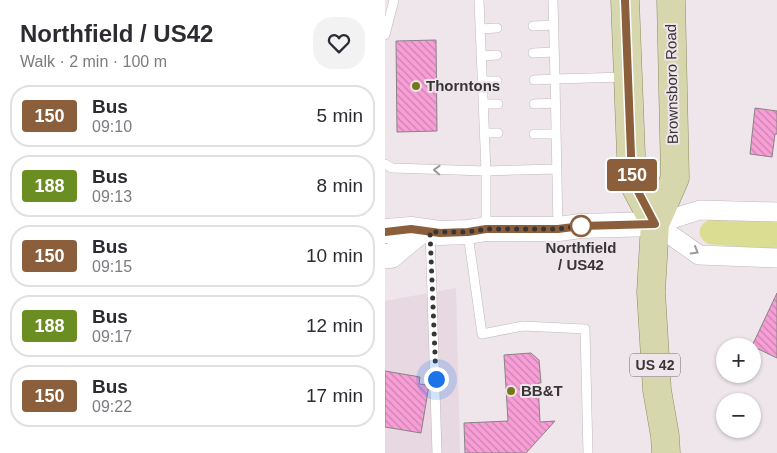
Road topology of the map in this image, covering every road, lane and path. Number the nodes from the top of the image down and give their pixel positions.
1 (394, 0) edge
2 (479, 0) edge
3 (553, 0) edge
4 (625, 0) edge
5 (671, 0) edge
6 (554, 25) junction
7 (533, 26) dead end
8 (497, 28) dead end
9 (480, 29) junction
10 (385, 34) edge
11 (554, 52) junction
12 (533, 53) dead end
13 (497, 55) dead end
14 (481, 56) junction
15 (627, 77) junction
16 (555, 79) junction
17 (534, 80) dead end
18 (482, 81) junction
19 (497, 81) dead end
20 (555, 103) junction
21 (483, 104) junction
22 (498, 104) dead end
23 (534, 104) dead end
24 (484, 133) junction
25 (498, 133) dead end
26 (534, 134) dead end
27 (556, 134) junction
28 (385, 164) edge
29 (556, 169) junction
30 (486, 171) junction
31 (777, 212) edge
32 (655, 224) junction
33 (558, 229) junction
34 (386, 230) edge
35 (425, 231) junction
36 (477, 231) junction
37 (385, 256) edge
38 (777, 258) edge
39 (437, 453) edge
40 (588, 453) edge
41 (666, 453) edge

1 - 10 lane
2 - 9 lane
3 - 6 lane
4 - 15 main road
5 - 32 main road, Brownsboro Road / US 42
6 - 7 lane
6 - 11 lane
8 - 9 lane
9 - 14 lane
11 - 12 lane
11 - 16 lane
13 - 14 lane
14 - 18 lane
15 - 16 lane
15 - 32 main road
16 - 17 lane
16 - 20 lane
18 - 19 lane
18 - 21 lane
20 - 23 lane
20 - 27 lane
21 - 22 lane
21 - 24 lane
24 - 25 lane
24 - 30 lane
26 - 27 lane
27 - 29 lane
30 -> 28 lane
29 - 30 lane
29 - 33 lane
30 - 36 lane
31 - 32 street
32 - 33 street
32 -> 38 street
32 - 41 main road, US 42
33 - 36 street
34 - 35 street
35 - 36 street
35 - 37 street
35 - 39 lane
36 - 40 lane

